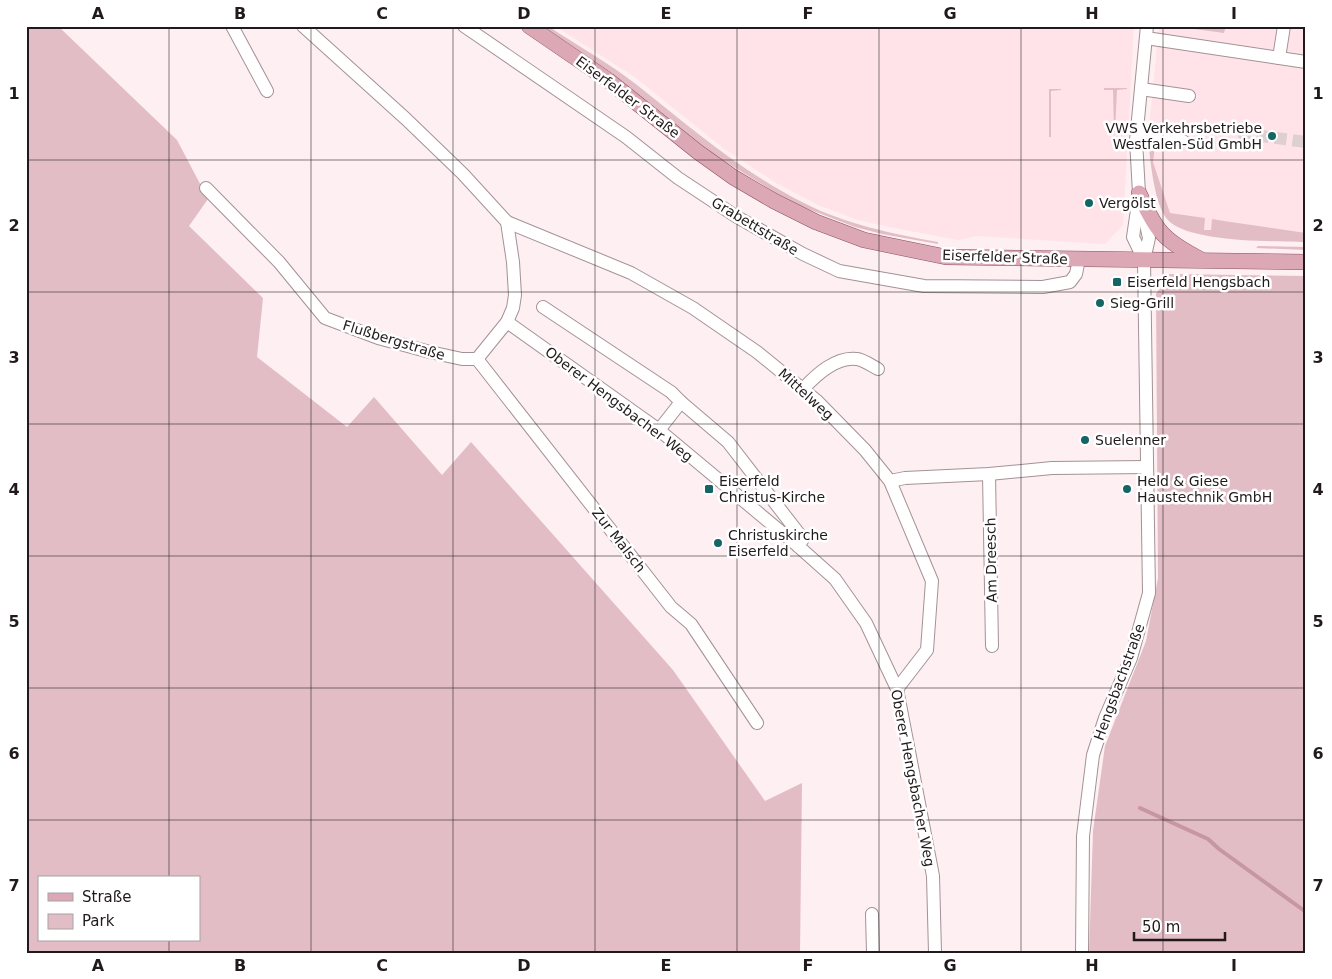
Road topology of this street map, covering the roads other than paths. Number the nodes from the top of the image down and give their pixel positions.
1 (232, 26) edge
2 (303, 26) edge
3 (464, 26) edge
4 (530, 26) edge
5 (1284, 26) edge
6 (1146, 32) edge
7 (1279, 58) junction
8 (1306, 62) edge
9 (1141, 89) junction
10 (267, 91) dead end
11 (1189, 96) dead end
12 (1137, 135) junction
13 (1183, 141) dead end
14 (206, 188) dead end
15 (1139, 193) junction
16 (507, 222) junction
17 (1079, 259) junction
18 (1144, 260) junction
19 (1204, 261) junction
20 (1306, 262) edge
21 (543, 307) dead end
22 (507, 322) junction
23 (476, 359) junction
24 (878, 369) dead end
25 (803, 389) junction
26 (681, 402) junction
27 (658, 430) junction
28 (1147, 467) junction
29 (989, 474) junction
30 (890, 481) junction
31 (798, 546) junction
32 (992, 646) dead end
33 (897, 689) junction
34 (757, 723) dead end
35 (872, 914) dead end
36 (873, 953) edge
37 (935, 953) edge
38 (1082, 953) edge

1 - 10 street
2 - 16 street
3 - 17 street, Grabettstraße
4 - 17 main road, Eiserfelder Straße
5 - 7 street
6 - 7 street
6 - 9 street, Hengsbachstraße
7 - 8 street
9 - 11 street
9 - 12 street, Hengsbachstraße
12 - 13 street
12 - 15 street, Hengsbachstraße
14 - 23 street, Flußbergstraße
15 - 18 street, Hengsbachstraße
15 - 19 main road
16 - 22 street
16 - 25 street, Mittelweg
17 - 18 main road, Eiserfelder Straße
18 - 19 main road, Eiserfelder Straße
18 - 28 street, Hengsbachstraße
19 - 20 main road, Eiserfelder Straße
21 - 26 street
22 - 23 street
22 - 27 street, Oberer Hengsbacher Weg
23 - 34 street, Zur Malsch
24 - 25 street
25 - 30 street, Mittelweg
26 - 27 street
26 - 31 street
27 - 31 street, Oberer Hengsbacher Weg
28 - 29 street
28 - 38 street, Hengsbachstraße
29 - 30 street
29 - 32 street, Am Dreesch
30 - 33 street, Mittelweg
31 - 33 street, Oberer Hengsbacher Weg
33 - 37 street, Oberer Hengsbacher Weg
35 - 36 street

